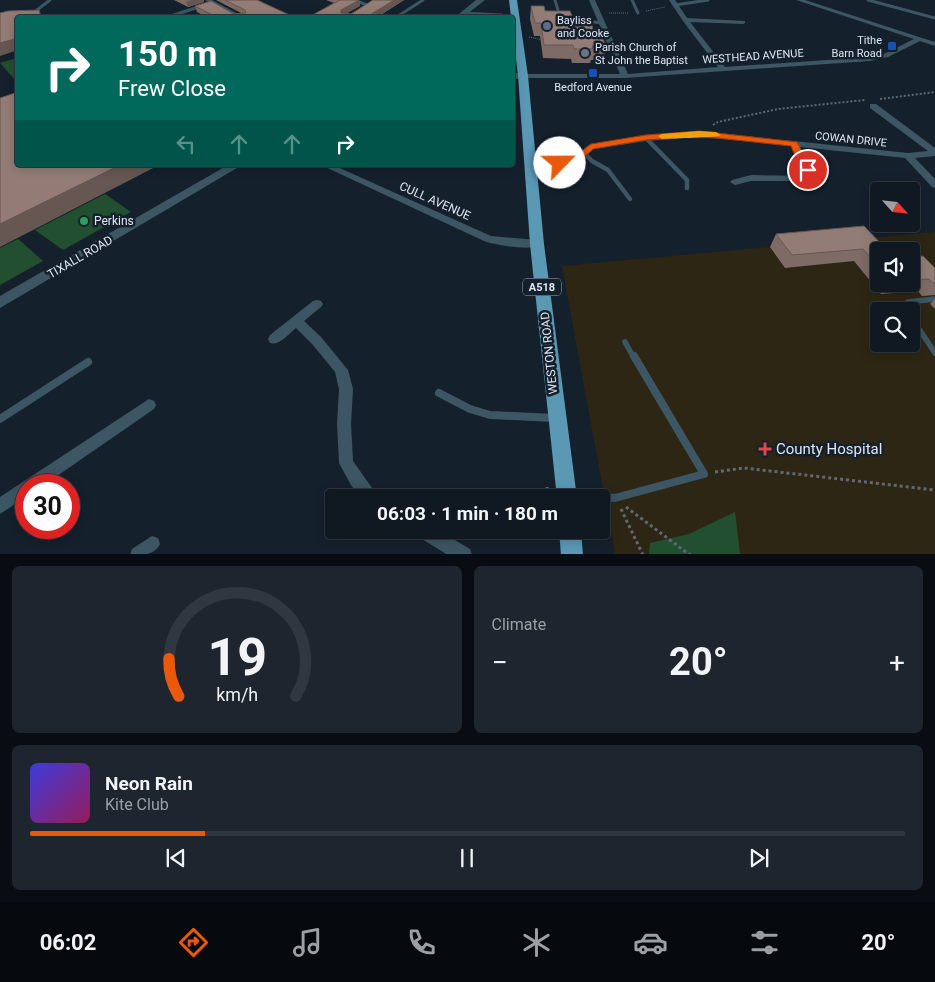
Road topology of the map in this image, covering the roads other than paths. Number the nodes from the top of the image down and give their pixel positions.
1 (50, 0) edge
2 (354, 0) edge
3 (422, 0) edge
4 (481, 0) edge
5 (513, 0) edge
6 (555, 0) edge
7 (592, 0) edge
8 (632, 0) edge
9 (708, 0) edge
10 (799, 0) edge
11 (868, 0) edge
12 (211, 1) edge
13 (674, 3) edge
14 (370, 4) joint
15 (37, 10) edge
16 (360, 10) edge
17 (464, 12) junction
18 (638, 13) dead end
19 (502, 14) dead end
20 (173, 15) edge
21 (237, 15) edge
22 (400, 15) edge
23 (460, 15) edge
24 (560, 17) edge
25 (935, 18) edge
26 (685, 20) junction
27 (594, 22) dead end
28 (743, 22) dead end
29 (602, 23) junction
30 (920, 39) junction
31 (935, 44) edge
32 (724, 70) junction
33 (518, 76) edge
34 (625, 76) junction
35 (873, 106) dead end
36 (646, 138) junction
37 (794, 144) junction
38 (583, 152) junction
39 (935, 152) edge
40 (908, 156) junction
41 (530, 160) junction
42 (233, 167) edge
43 (330, 167) edge
44 (735, 182) dead end
45 (935, 186) edge
46 (687, 188) dead end
47 (630, 200) dead end
48 (538, 244) junction
49 (935, 299) edge
50 (908, 302) edge
51 (0, 303) edge
52 (317, 304) dead end
53 (296, 321) junction
54 (920, 332) edge
55 (274, 339) dead end
56 (625, 342) dead end
57 (935, 353) edge
58 (88, 362) dead end
59 (439, 393) dead end
60 (149, 405) dead end
61 (556, 418) junction
62 (0, 419) edge
63 (46, 474) edge
64 (364, 489) edge
65 (565, 489) edge
66 (15, 496) edge
67 (610, 498) edge
68 (0, 506) edge
69 (438, 539) edge
70 (571, 539) edge
71 (152, 544) dead end
72 (138, 554) edge
73 (464, 554) edge
74 (572, 554) edge

1 - 15 lane
2 - 14 lane
3 - 22 lane
4 - 17 street
5 - 33 highway, WESTON ROAD / A518
6 - 24 lane
7 - 29 street
8 - 18 lane
9 - 13 lane
10 - 30 street
11 - 25 lane
12 - 20 street
12 - 21 street
13 - 26 street
14 - 16 street
17 - 19 lane
17 - 23 street
26 - 28 street
26 - 32 street
27 - 29 lane
29 - 34 street
30 - 31 street
30 - 32 street, WESTHEAD AVENUE
32 - 34 street, WESTHEAD AVENUE
33 - 34 street, WESTHEAD AVENUE
33 - 41 highway, WESTON ROAD / A518
35 - 39 street
36 - 37 street, COWAN DRIVE
36 - 38 street, COWAN DRIVE
36 - 46 lane
37 - 40 street, COWAN DRIVE
37 - 44 street
38 - 41 street, COWAN DRIVE
38 - 47 lane
39 - 40 street, COWAN DRIVE
40 - 45 street
41 - 48 highway, WESTON ROAD / A518
42 - 51 street, TIXALL ROAD
43 - 48 street, CULL AVENUE
48 - 61 highway, WESTON ROAD / A518
49 - 50 lane
52 - 53 street
53 - 55 street
53 - 64 street
54 - 57 lane
56 - 67 lane
58 - 62 lane
59 - 61 lane
60 - 63 street
61 - 65 highway, WESTON ROAD / A518
66 - 68 street
69 - 73 street
70 - 74 highway
71 - 72 street

